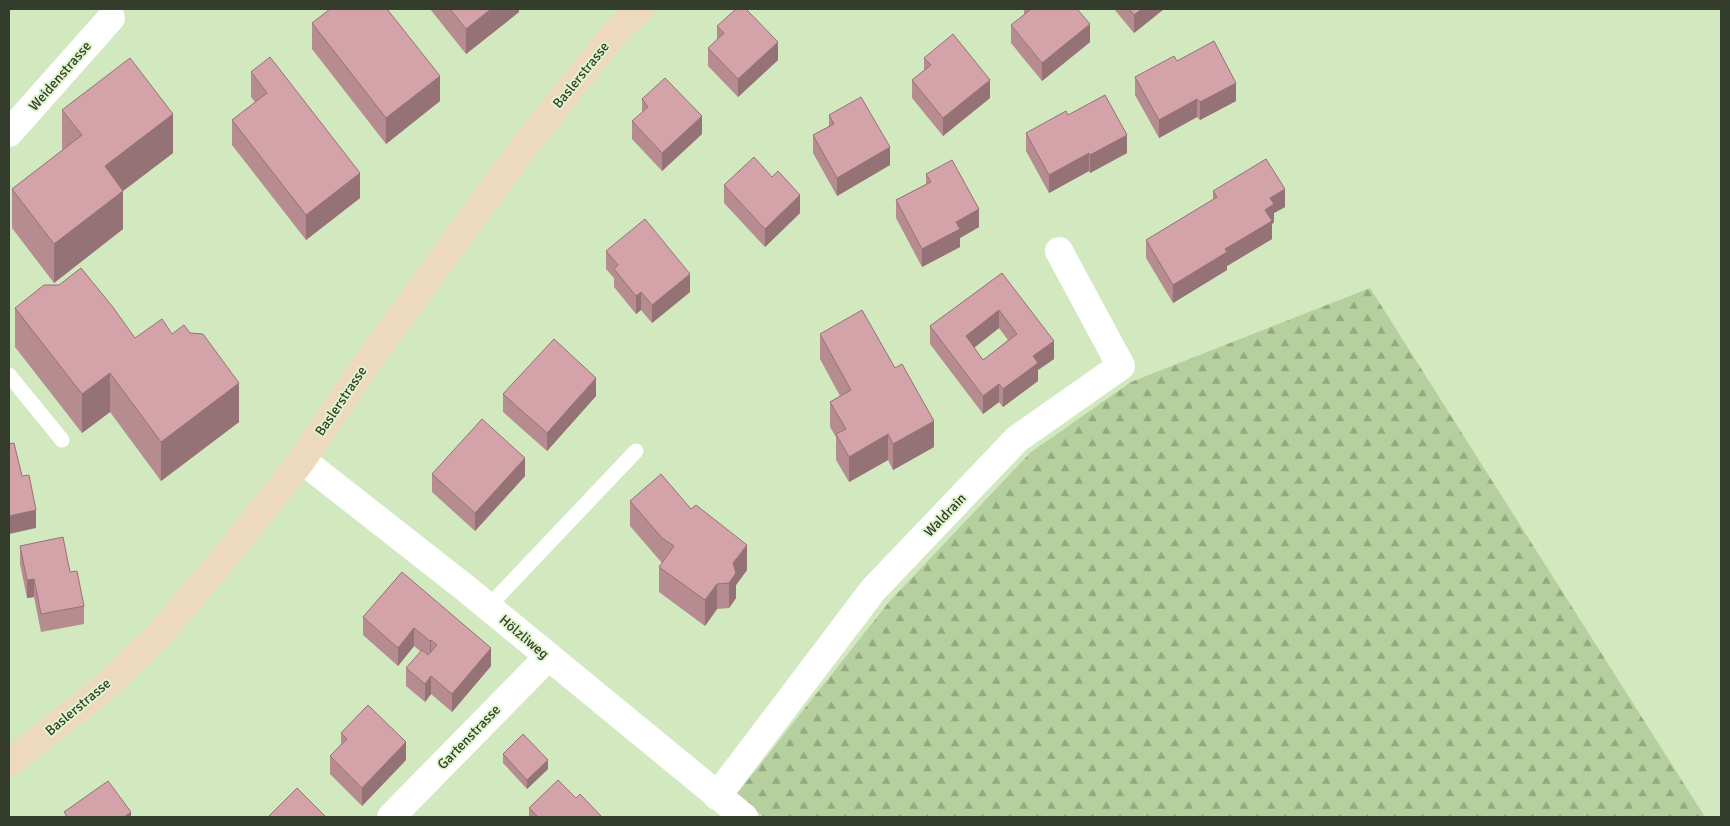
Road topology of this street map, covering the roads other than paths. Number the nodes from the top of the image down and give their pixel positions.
1 (640, 9) edge
2 (111, 18) dead end
3 (9, 134) edge
4 (1059, 251) dead end
5 (9, 375) edge
6 (62, 440) dead end
7 (636, 451) dead end
8 (302, 460) junction
9 (488, 607) junction
10 (548, 657) junction
11 (9, 763) edge
12 (717, 796) junction
13 (391, 817) edge
14 (744, 817) edge

1 - 8 main road, Baslerstrasse
2 - 3 street, Weidenstrasse
4 - 12 street, Waldrain
5 - 6 lane
7 - 9 lane
8 - 9 street, Hölzliweg
8 - 11 main road, Baslerstrasse
9 - 10 street, Hölzliweg
10 - 12 street, Hölzliweg
10 - 13 street, Gartenstrasse
12 - 14 street, Hölzliweg

